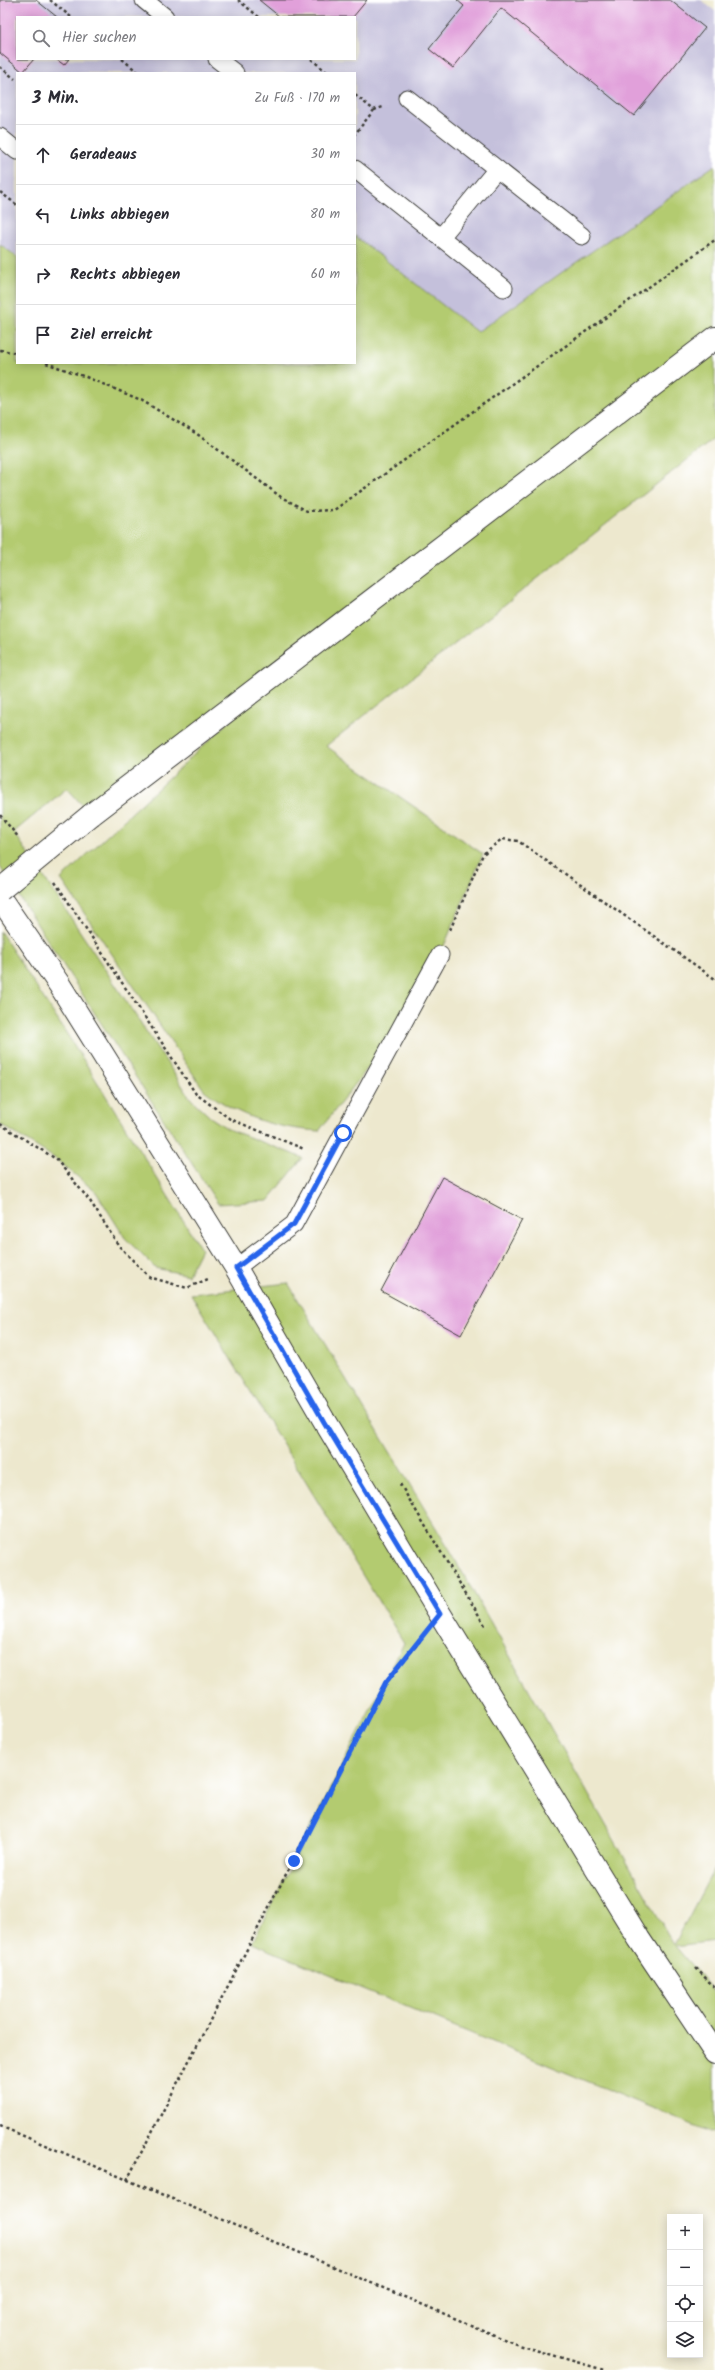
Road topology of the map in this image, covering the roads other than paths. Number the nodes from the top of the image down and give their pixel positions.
1 (144, 0) edge
2 (164, 16) edge
3 (218, 60) edge
4 (234, 72) edge
5 (407, 98) dead end
6 (0, 137) edge
7 (16, 150) edge
8 (496, 169) junction
9 (356, 170) edge
10 (582, 236) dead end
11 (441, 237) junction
12 (504, 288) dead end
13 (715, 338) edge
14 (0, 890) edge
15 (0, 898) edge
16 (440, 955) road end
17 (236, 1268) junction
18 (714, 2050) edge

1 - 2 lane
3 - 4 lane
5 - 8 lane
6 - 7 lane
8 - 10 lane
8 - 11 lane
9 - 11 lane
11 - 12 lane
13 - 14 street, bridge
15 - 17 street
16 - 17 lane
17 - 18 street

